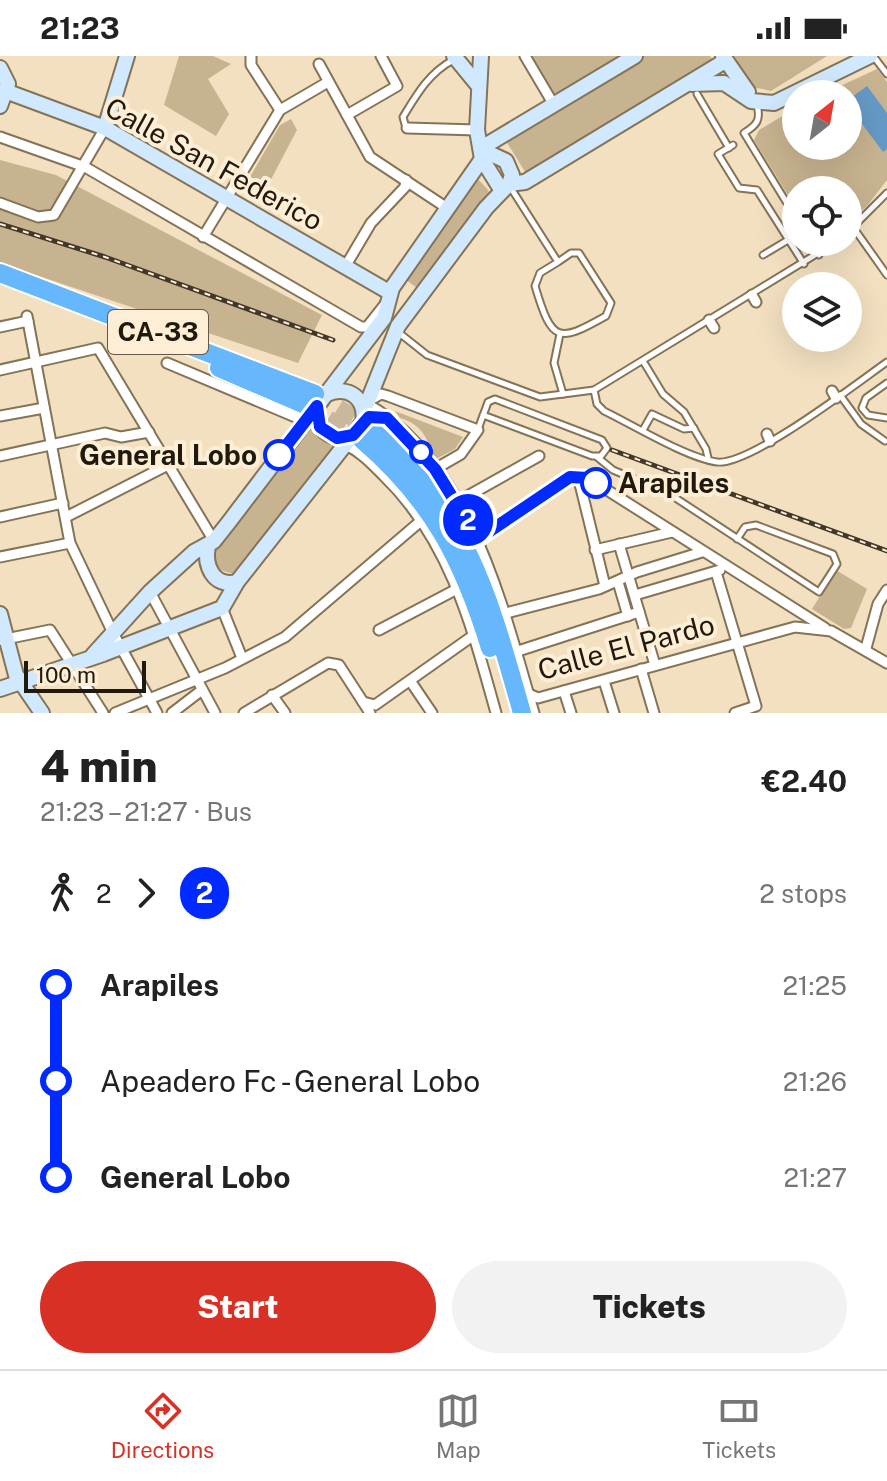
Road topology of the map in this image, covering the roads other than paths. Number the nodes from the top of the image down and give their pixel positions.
1 (127, 56) edge
2 (251, 56) edge
3 (381, 56) edge
4 (481, 56) edge
5 (525, 56) edge
6 (635, 56) edge
7 (455, 57) edge
8 (866, 57) edge
9 (724, 58) edge
10 (319, 64) dead end
11 (0, 68) edge
12 (887, 74) edge
13 (328, 82) junction
14 (477, 84) junction
15 (694, 89) junction
16 (8, 92) junction
17 (774, 103) junction
18 (757, 104) junction
19 (554, 105) junction
20 (0, 106) edge
21 (280, 110) junction
22 (347, 115) junction
23 (105, 128) junction
24 (407, 128) joint
25 (477, 130) junction
26 (0, 137) edge
27 (482, 159) junction
28 (85, 167) junction
29 (405, 183) junction
30 (506, 188) junction
31 (0, 194) edge
32 (782, 196) edge
33 (886, 196) edge
34 (226, 199) junction
35 (3, 203) edge
36 (447, 208) junction
37 (862, 219) edge
38 (782, 230) edge
39 (203, 237) junction
40 (782, 244) edge
41 (862, 245) edge
42 (763, 255) dead end
43 (799, 256) edge
44 (817, 256) edge
45 (558, 262) junction
46 (804, 264) junction
47 (345, 267) junction
48 (0, 273) edge
49 (887, 275) edge
50 (0, 284) edge
51 (388, 300) junction
52 (417, 303) junction
53 (0, 327) edge
54 (397, 328) junction
55 (560, 334) junction
56 (643, 361) junction
57 (887, 362) edge
58 (36, 363) junction
59 (167, 363) dead end
60 (0, 370) edge
61 (887, 383) edge
62 (594, 390) junction
63 (563, 394) junction
64 (836, 395) junction
65 (314, 404) junction
66 (44, 408) junction
67 (864, 411) junction
68 (483, 415) junction
69 (0, 416) edge
70 (855, 416) junction
71 (887, 418) edge
72 (362, 420) junction
73 (394, 422) junction
74 (694, 428) junction
75 (478, 430) junction
76 (643, 430) junction
77 (149, 432) junction
78 (885, 441) edge
79 (50, 446) junction
80 (0, 456) edge
81 (539, 456) dead end
82 (597, 457) junction
83 (708, 459) junction
84 (168, 465) junction
85 (435, 469) junction
86 (578, 476) junction
87 (457, 502) junction
88 (63, 503) junction
89 (0, 517) edge
90 (66, 517) junction
91 (422, 520) junction
92 (672, 532) junction
93 (478, 539) junction
94 (737, 539) junction
95 (70, 543) junction
96 (211, 544) junction
97 (619, 544) junction
98 (595, 550) junction
99 (702, 552) junction
100 (0, 557) edge
101 (720, 569) junction
102 (629, 576) junction
103 (237, 582) junction
104 (618, 582) junction
105 (605, 586) junction
106 (457, 589) junction
107 (887, 590) edge
108 (150, 592) junction
109 (635, 595) junction
110 (222, 608) junction
111 (639, 612) junction
112 (506, 613) junction
113 (0, 614) edge
114 (628, 616) junction
115 (168, 628) junction
116 (379, 630) dead end
117 (831, 631) junction
118 (474, 635) junction
119 (3, 639) edge
120 (117, 639) junction
121 (735, 641) junction
122 (866, 648) junction
123 (518, 651) junction
124 (882, 653) edge
125 (242, 658) junction
126 (887, 663) edge
127 (71, 664) junction
128 (655, 665) junction
129 (641, 669) junction
130 (196, 678) junction
131 (20, 681) junction
132 (604, 681) junction
133 (411, 682) junction
134 (0, 689) edge
135 (202, 690) junction
136 (564, 691) junction
137 (529, 694) junction
138 (272, 695) junction
139 (150, 697) junction
140 (363, 702) junction
141 (42, 713) edge
142 (103, 713) edge
143 (115, 713) edge
144 (157, 713) edge
145 (172, 713) edge
146 (215, 713) edge
147 (244, 713) edge
148 (285, 713) edge
149 (370, 713) edge
150 (432, 713) edge
151 (496, 713) edge
152 (509, 713) edge
153 (522, 713) edge
154 (534, 713) edge
155 (571, 713) edge
156 (614, 713) edge
157 (654, 713) edge
158 (735, 713) edge

1 - 23 street
2 - 21 street
3 - 22 street
4 - 14 street
5 - 19 street
6 - 19 street
7 - 14 street
7 - 24 lane
8 - 12 lane
8 - 17 street
9 - 15 street
9 - 17 street
10 - 13 street
11 - 16 street
13 - 21 street
13 - 22 street
14 - 25 street
15 - 18 street
15 - 30 street
15 - 38 lane
16 - 20 street
16 - 23 street, Calle San Federico
17 - 18 street
18 - 32 lane
19 - 27 street
21 - 34 street
22 - 29 street
23 - 28 street
23 - 34 street, Calle San Federico
24 - 25 street
25 - 27 street
26 - 28 street
27 - 30 street
27 - 36 street
28 - 35 street
28 - 39 street
29 - 36 street
29 - 47 street
30 - 45 lane
30 - 52 street
31 - 35 street
33 - 37 lane
34 - 39 street
34 - 47 street, Calle San Federico
36 - 51 street
39 - 51 street
40 - 42 lane
41 - 49 lane
43 - 46 lane
44 - 46 lane
45 - 55 lane
45 - 55 lane
46 - 56 lane
47 - 51 street, Calle San Federico
48 - 65 highway, CA-33
50 - 65 highway, CA-33
51 - 52 street
51 - 54 street
51 - 65 street
52 - 54 street
53 - 58 street
54 - 63 lane
54 - 72 street
55 - 63 lane
56 - 62 lane
56 - 74 lane
57 - 64 lane
58 - 60 street
58 - 66 street
58 - 77 street
59 - 65 street
61 - 67 lane
62 - 63 lane
62 - 76 lane
64 - 70 lane
64 - 83 lane
65 - 72 street
65 - 72 street
65 - 96 street
66 - 69 street
66 - 79 street
67 - 70 lane
67 - 71 lane
68 - 75 lane
68 - 82 lane
68 - 82 lane
70 - 78 lane
72 - 73 street
72 - 73 street
72 - 75 street
72 - 91 street
72 - 103 street
72 - 152 highway
72 - 153 highway
73 - 85 street
74 - 76 lane
74 - 83 lane
75 - 85 street
76 - 83 lane
77 - 79 street
77 - 84 street
79 - 80 street
79 - 88 street
81 - 87 street
82 - 94 lane
84 - 90 street
84 - 96 street
85 - 87 street
86 - 92 street
86 - 93 street
86 - 98 street
87 - 93 street
88 - 89 street
88 - 90 street
90 - 95 street
91 - 106 street
91 - 125 street
92 - 97 street
92 - 99 street
93 - 112 street
94 - 94 lane
95 - 100 street
95 - 120 street
96 - 103 street
96 - 108 street
97 - 98 street
97 - 102 street
98 - 105 street
99 - 101 street
99 - 102 street
101 - 109 street
101 - 117 street
101 - 121 street
102 - 104 street
102 - 109 street
103 - 110 street
104 - 105 street
104 - 114 street
105 - 112 street
106 - 116 street
106 - 118 street
107 - 122 street
108 - 115 street
108 - 120 street
109 - 111 street
110 - 115 street
110 - 125 street
111 - 114 street
111 - 128 street
112 - 123 street
113 - 119 street
114 - 123 street
115 - 120 street
115 - 130 street
117 - 121 street, Calle El Pardo
117 - 122 street
118 - 133 street
118 - 151 street
119 - 127 street
119 - 131 street
120 - 127 street
120 - 139 street
121 - 128 street, Calle El Pardo
121 - 158 street
122 - 124 street
123 - 137 street
124 - 126 street
125 - 130 street
127 - 131 street
127 - 142 street
128 - 129 street, Calle El Pardo
129 - 132 street, Calle El Pardo
129 - 157 street
130 - 135 street
130 - 139 street
131 - 134 street
131 - 141 street
132 - 136 street, Calle El Pardo
132 - 156 street
133 - 140 street
133 - 150 street
135 - 145 street
135 - 146 street
136 - 137 street, Calle El Pardo
136 - 155 street
137 - 154 street
138 - 140 street
138 - 147 street
138 - 148 street
139 - 143 street
139 - 144 street
140 - 149 street

